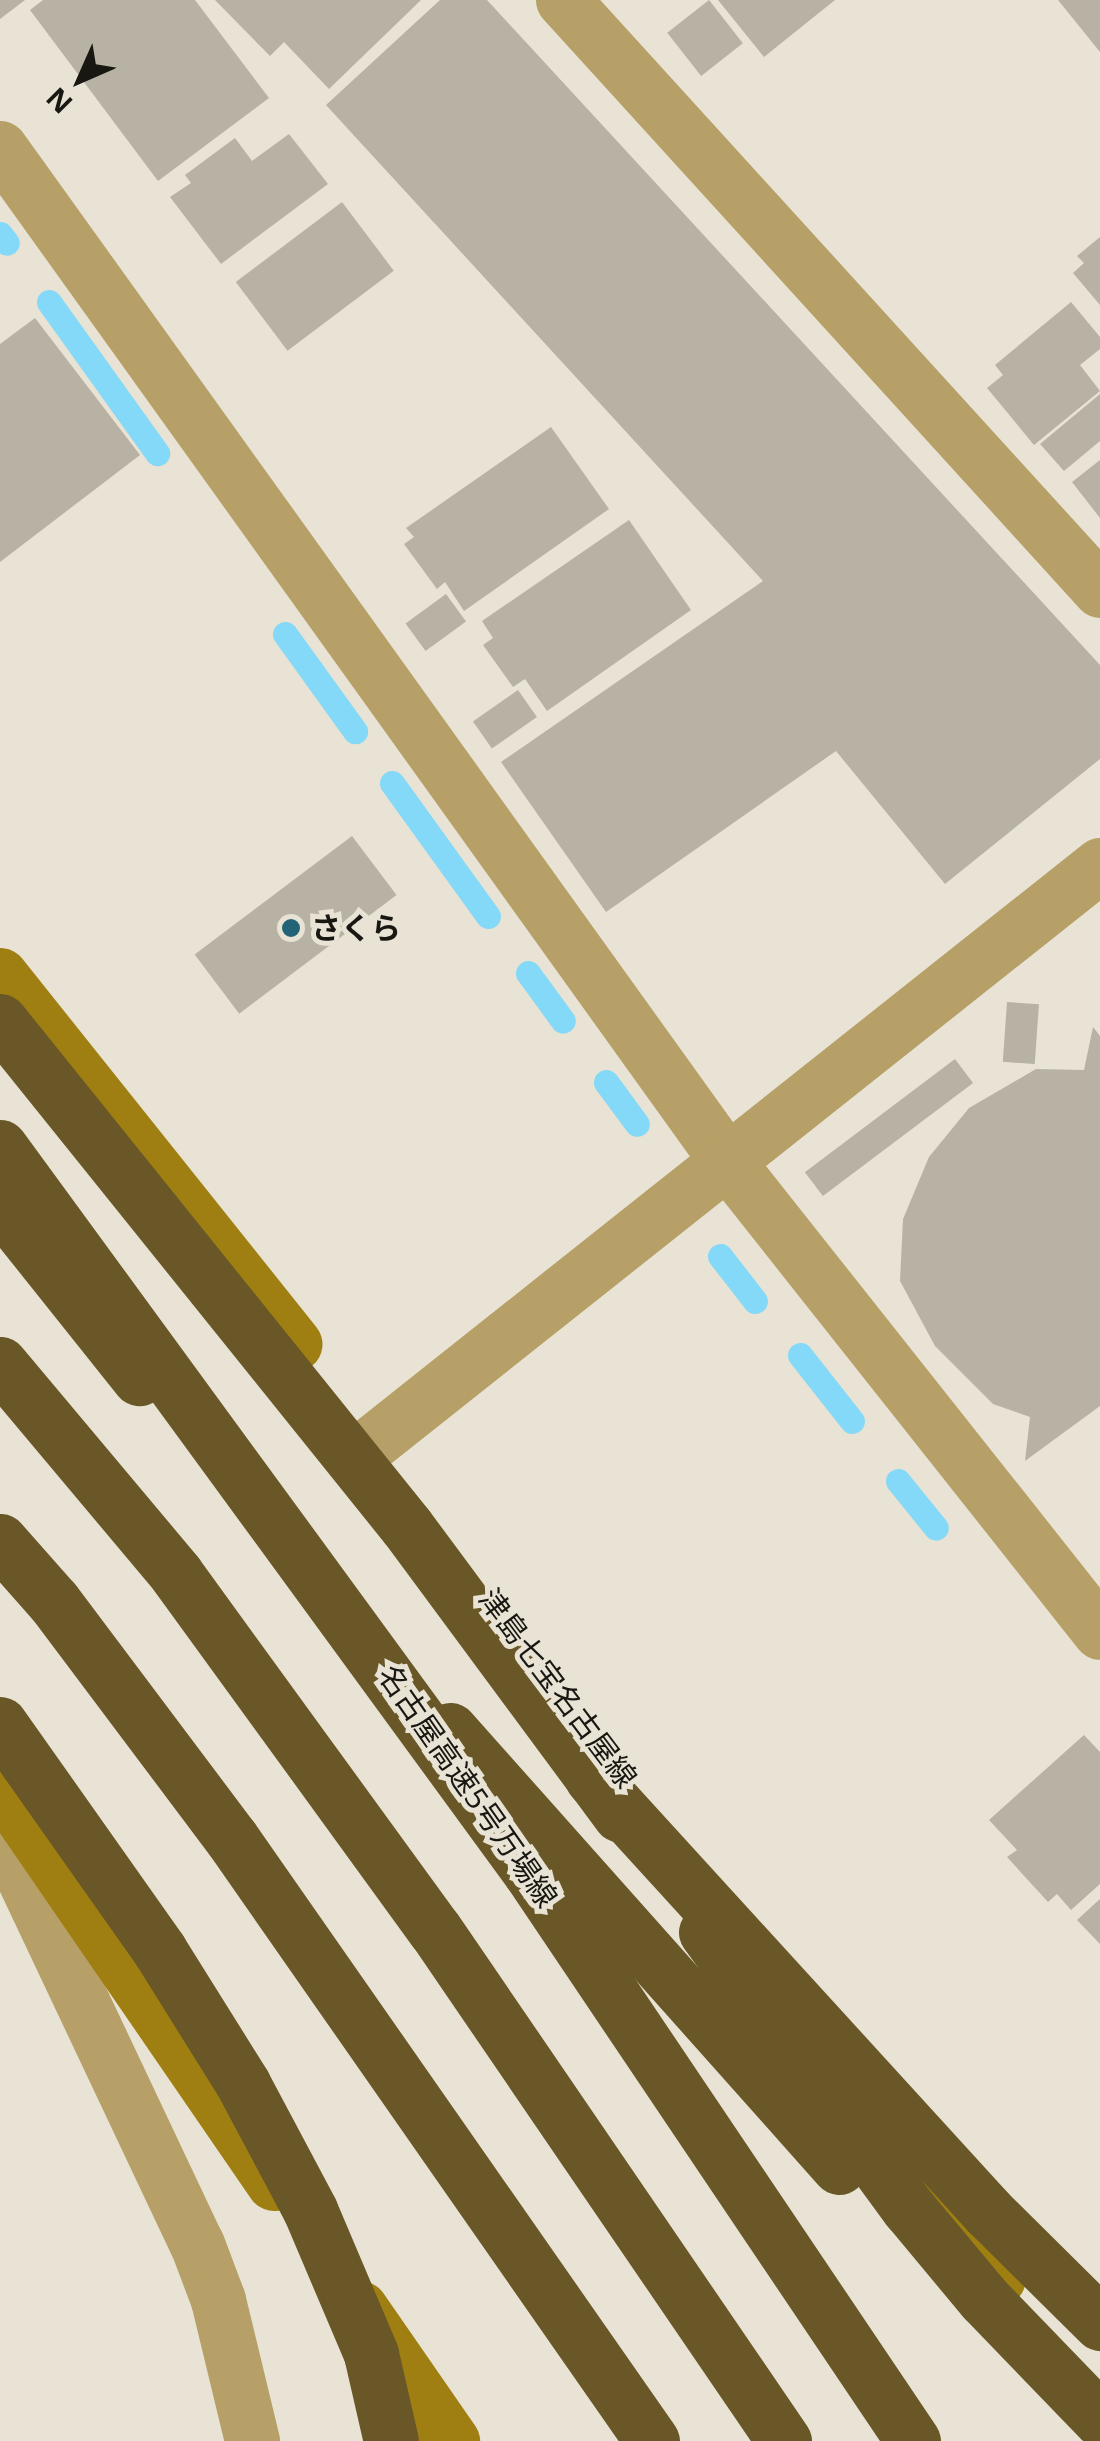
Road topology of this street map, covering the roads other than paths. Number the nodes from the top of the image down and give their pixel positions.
1 (564, 0) edge
2 (0, 148) edge
3 (1100, 590) edge
4 (1100, 865) edge
5 (0, 975) edge
6 (0, 1021) edge
7 (0, 1147) edge
8 (726, 1160) junction
9 (0, 1204) edge
10 (0, 1364) edge
11 (373, 1442) junction
12 (0, 1541) edge
13 (1100, 1632) edge
14 (0, 1724) edge
15 (592, 1778) junction
16 (0, 1786) edge
17 (0, 1828) edge
18 (1100, 2322) edge
19 (1052, 2351) junction
20 (1100, 2383) edge
21 (1100, 2416) edge
22 (252, 2441) edge
23 (390, 2441) edge
24 (452, 2441) edge
25 (652, 2441) edge
26 (784, 2441) edge
27 (913, 2441) edge
28 (1100, 2441) edge

1 - 3 street
2 - 8 street
4 - 8 street
5 - 11 main road, 津島七宝名古屋線
6 - 15 highway
7 - 27 highway, 名古屋高速5号万場線, bridge
8 - 11 street
8 - 13 street
9 - 28 highway
10 - 26 highway
11 - 19 main road, 津島七宝名古屋線
12 - 25 highway
14 - 23 highway, bridge
15 - 18 highway, bridge
15 - 21 highway, bridge
16 - 24 main road
17 - 22 street
19 - 20 street
19 - 21 main road, 津島七宝名古屋線

